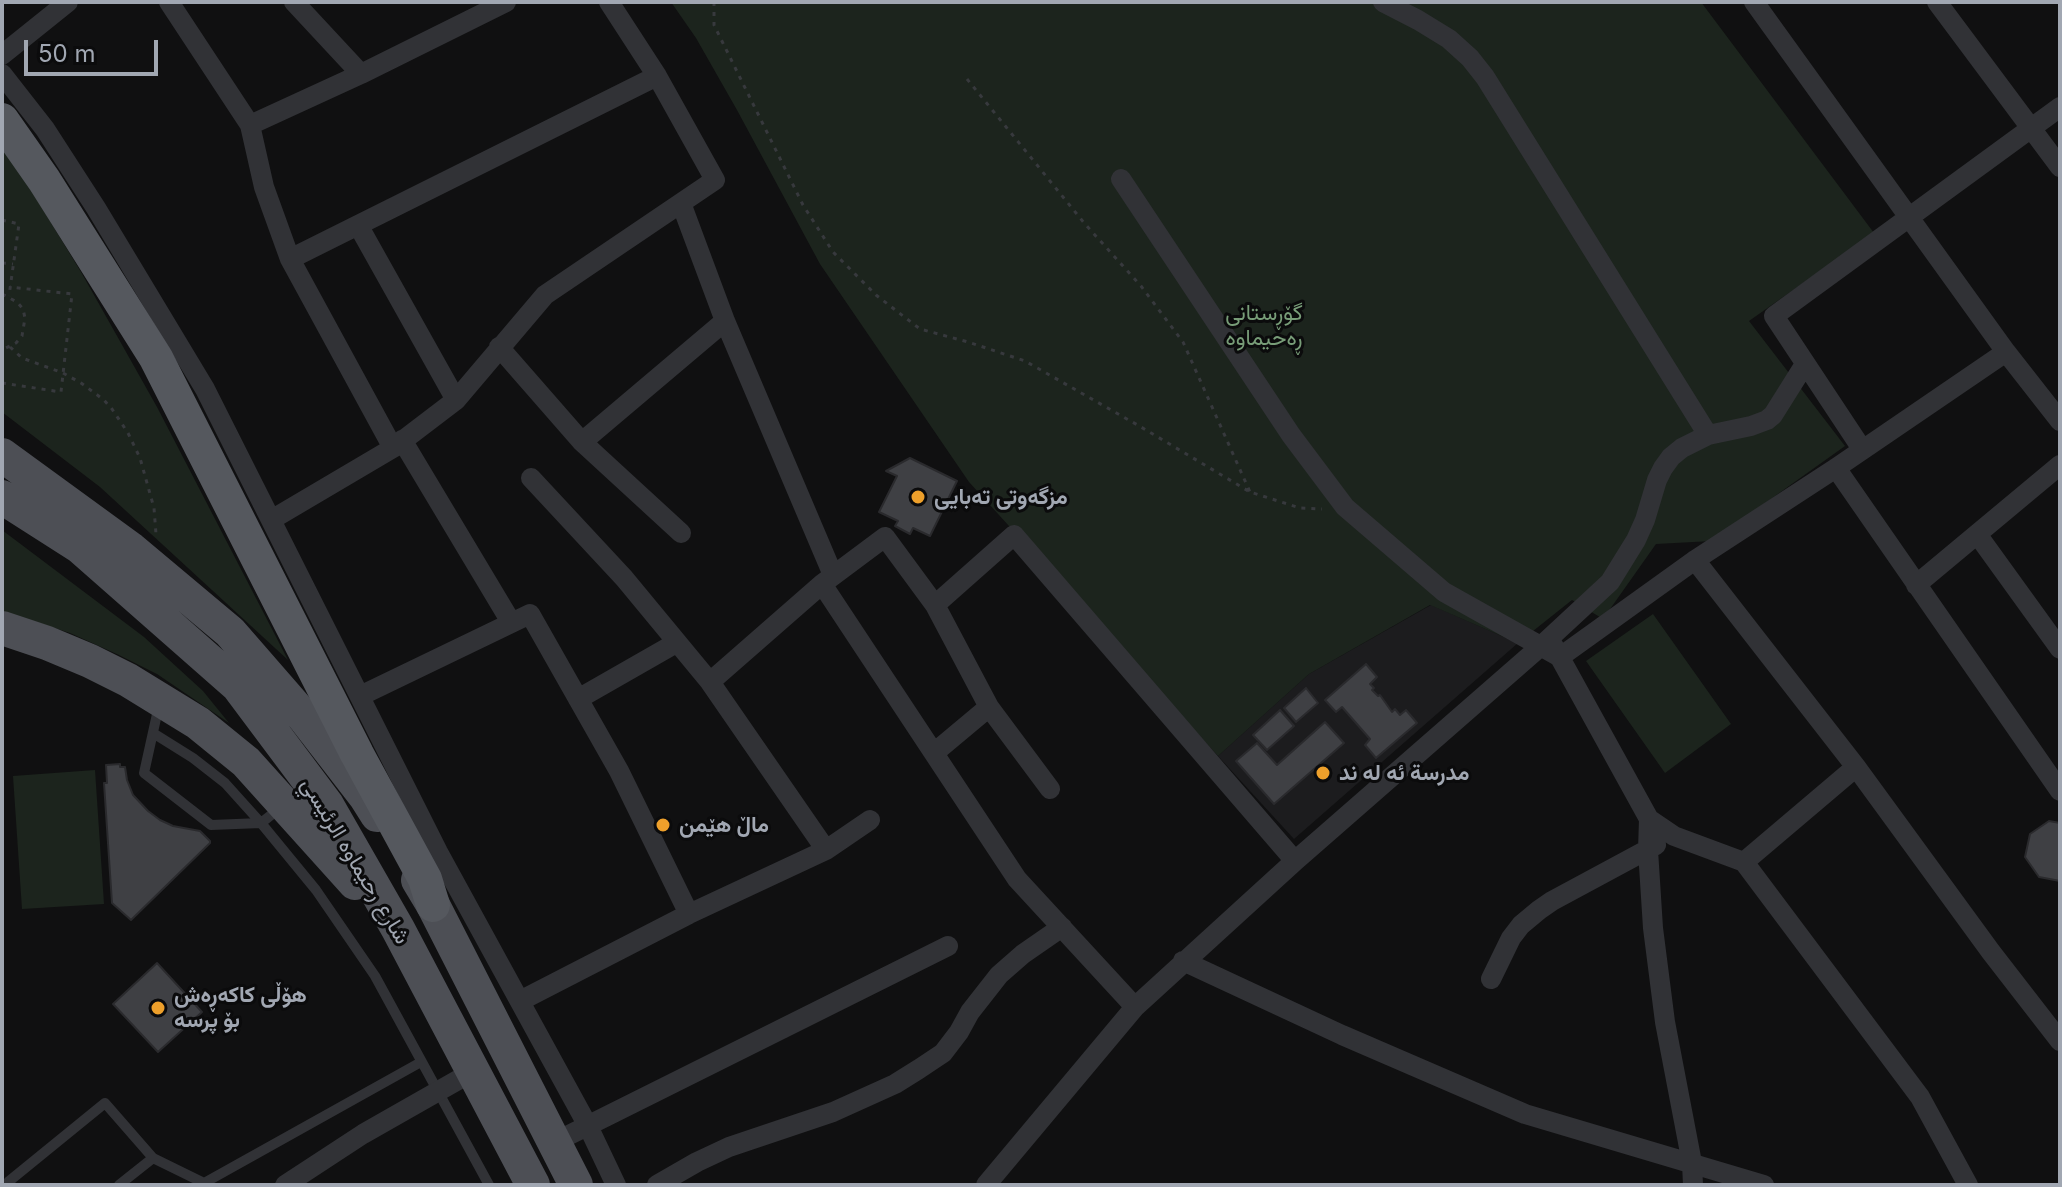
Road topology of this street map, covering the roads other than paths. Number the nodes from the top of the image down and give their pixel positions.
1 (68, 2) edge
2 (169, 2) edge
3 (294, 2) edge
4 (506, 2) edge
5 (609, 2) edge
6 (1383, 2) edge
7 (1754, 2) edge
8 (1937, 2) edge
9 (2, 55) edge
10 (2, 74) edge
11 (361, 74) junction
12 (657, 76) junction
13 (2060, 107) edge
14 (2, 120) edge
15 (250, 125) junction
16 (2032, 127) junction
17 (2060, 167) edge
18 (1121, 179) dead end
19 (681, 203) junction
20 (1909, 218) junction
21 (358, 225) junction
22 (290, 259) junction
23 (725, 321) junction
24 (499, 347) junction
25 (2006, 352) junction
26 (1805, 364) junction
27 (456, 400) junction
28 (2060, 421) edge
29 (1708, 435) junction
30 (582, 442) junction
31 (398, 444) junction
32 (1862, 449) junction
33 (2, 455) edge
34 (2060, 465) edge
35 (1836, 468) junction
36 (531, 478) dead end
37 (2, 497) edge
38 (271, 520) junction
39 (681, 533) dead end
40 (1977, 534) junction
41 (1695, 560) junction
42 (828, 580) junction
43 (1916, 585) junction
44 (935, 605) junction
45 (511, 622) junction
46 (2, 628) edge
47 (1545, 642) junction
48 (676, 643) junction
49 (2060, 649) edge
50 (1560, 657) junction
51 (710, 682) junction
52 (360, 696) junction
53 (161, 699) junction
54 (578, 699) junction
55 (989, 707) junction
56 (153, 733) junction
57 (934, 753) junction
58 (1856, 767) junction
59 (1050, 789) dead end
60 (2060, 791) edge
61 (273, 814) junction
62 (1649, 819) junction
63 (870, 820) dead end
64 (1674, 836) junction
65 (826, 850) junction
66 (1648, 850) junction
67 (1295, 861) junction
68 (1744, 862) junction
69 (433, 905) junction
70 (689, 914) junction
71 (1062, 927) junction
72 (398, 929) junction
73 (948, 946) dead end
74 (1183, 961) junction
75 (1491, 979) dead end
76 (520, 1001) junction
77 (1135, 1007) junction
78 (2060, 1041) edge
79 (421, 1062) junction
80 (472, 1072) junction
81 (437, 1091) junction
82 (588, 1126) junction
83 (553, 1143) junction
84 (153, 1158) junction
85 (1692, 1163) junction
86 (11, 1185) edge
87 (119, 1185) edge
88 (285, 1185) edge
89 (489, 1185) edge
90 (533, 1185) edge
91 (576, 1185) edge
92 (616, 1185) edge
93 (657, 1185) edge
94 (986, 1185) edge
95 (1693, 1185) edge
96 (1764, 1185) edge
97 (1968, 1185) edge

1 - 9 street
2 - 15 street
3 - 11 street
4 - 11 street
5 - 12 street
6 - 29 street
7 - 20 street
8 - 16 street
10 - 38 street
11 - 15 street
12 - 19 street
12 - 21 street
13 - 16 street
14 - 69 highway
15 - 22 street
16 - 17 street
16 - 20 street
18 - 47 street
19 - 23 street
19 - 24 street
20 - 25 street
20 - 26 street
21 - 22 street
21 - 27 street
22 - 31 street
23 - 30 street
23 - 42 street
24 - 27 street
24 - 30 street
25 - 28 street
25 - 32 street
26 - 29 street
26 - 32 street
27 - 31 street
29 - 47 street
30 - 39 street
31 - 38 street
31 - 45 street
32 - 35 street
33 - 69 main road, شارع رحيماوه الرئيسي
34 - 40 street
35 - 41 street
35 - 43 street
36 - 48 street
37 - 72 main road, شارع رحيماوه الرئيسي
38 - 52 street
40 - 43 street
40 - 49 street
41 - 50 street
41 - 58 street
42 - 44 street
42 - 51 street
42 - 57 street
43 - 60 street
44 - 55 street
44 - 67 street
45 - 52 street
45 - 54 street
46 - 53 main road
47 - 50 street
47 - 67 street
48 - 51 street
48 - 54 street
50 - 62 street
51 - 65 street
52 - 76 street
53 - 56 lane
53 - 61 main road
54 - 70 street
55 - 57 street
55 - 59 street
56 - 61 lane
56 - 61 lane
57 - 71 street
58 - 68 street
58 - 78 street
61 - 72 main road
61 - 79 lane
62 - 64 street
62 - 66 street
63 - 65 street
64 - 66 street
64 - 68 street
65 - 70 street
66 - 75 street
66 - 85 street
67 - 74 street
68 - 97 street
69 - 83 main road, شارع رحيماوه الرئيسي
70 - 76 street
71 - 77 street
71 - 93 street
72 - 80 main road, شارع رحيماوه الرئيسي
73 - 82 street
74 - 77 street
74 - 85 street
76 - 82 street
77 - 94 street
79 - 81 lane
79 - 84 lane
80 - 81 street
80 - 90 main road, شارع رحيماوه الرئيسي
81 - 88 street
81 - 89 lane
82 - 83 street
82 - 92 street
83 - 91 main road, شارع رحيماوه الرئيسي
84 - 86 lane
84 - 87 lane
85 - 95 street
85 - 96 street

